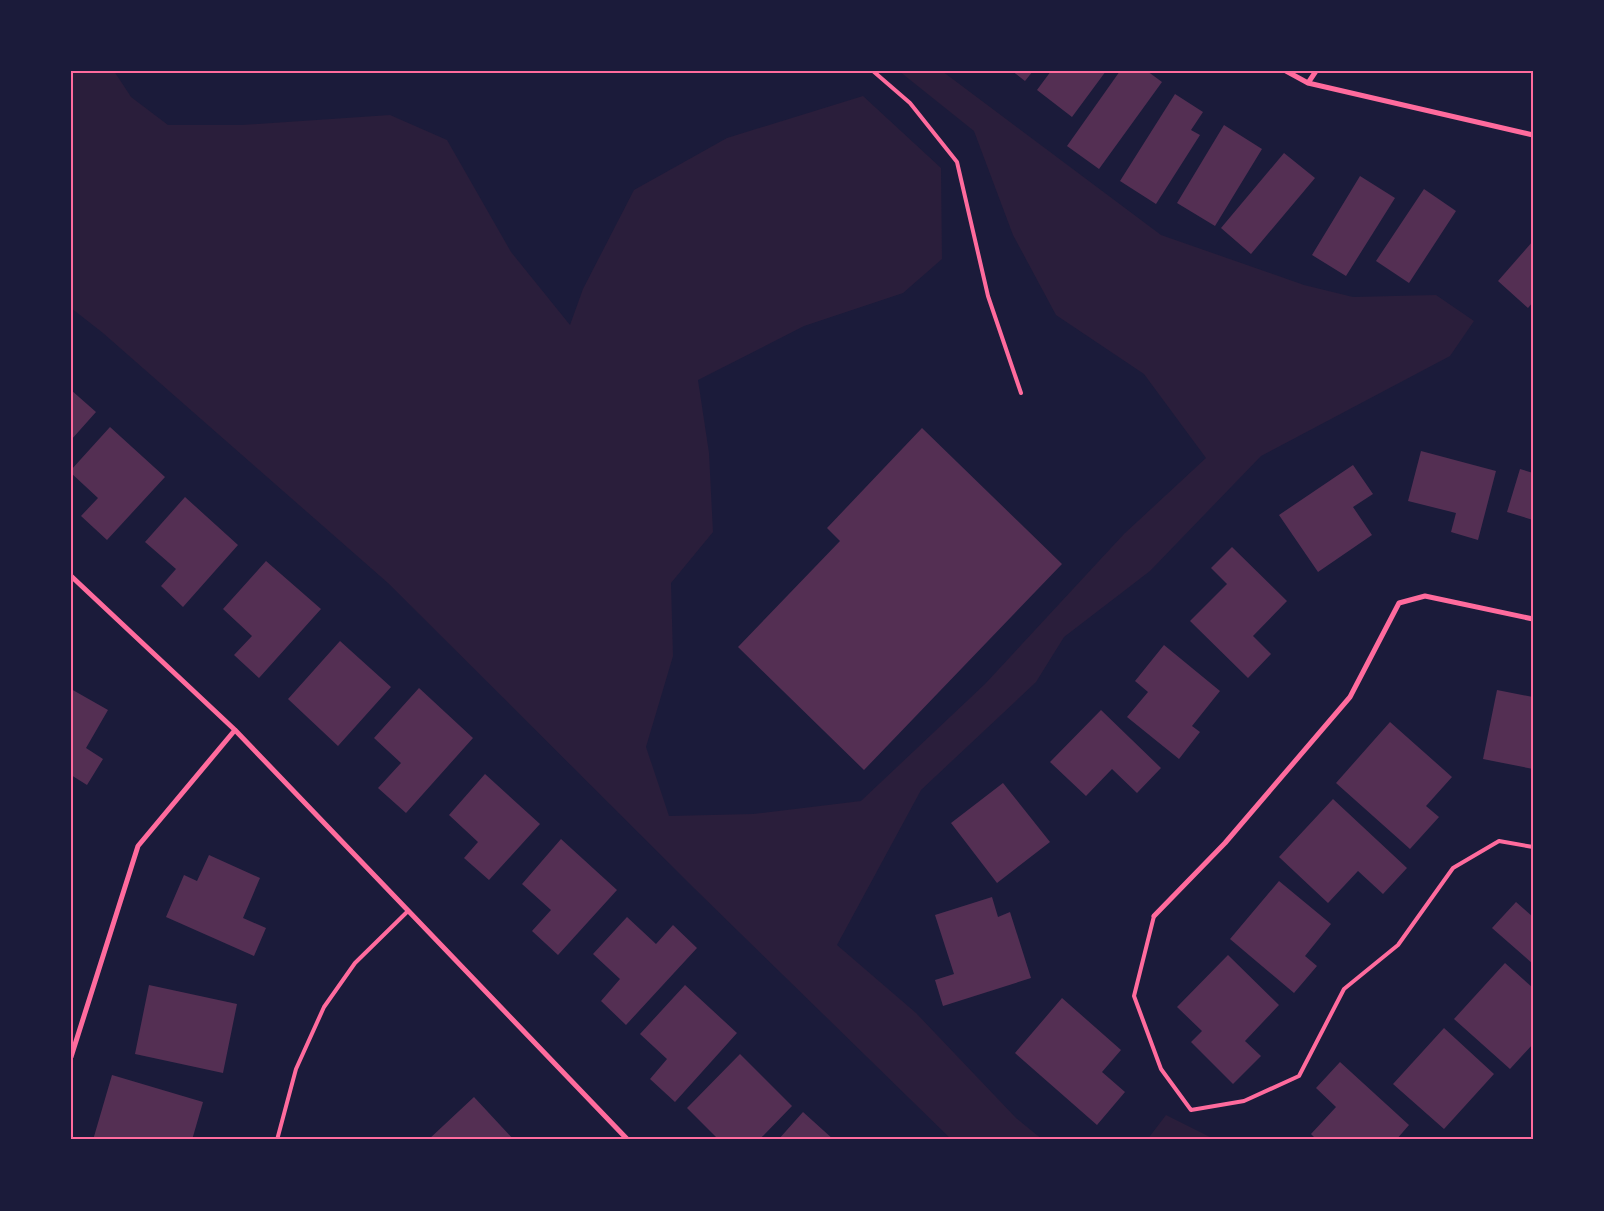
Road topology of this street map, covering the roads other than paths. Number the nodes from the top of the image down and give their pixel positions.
1 (873, 71) edge
2 (1286, 71) edge
3 (1316, 71) edge
4 (1308, 83) junction
5 (1533, 135) edge
6 (1021, 393) dead end
7 (71, 576) edge
8 (1533, 619) edge
9 (235, 730) junction
10 (1533, 848) edge
11 (408, 910) junction
12 (1154, 916) joint
13 (71, 1057) edge
14 (277, 1140) edge
15 (628, 1140) edge

1 - 6 lane
2 - 4 street
3 - 4 street
4 - 5 street
7 - 9 street
8 - 12 street
9 - 11 street
9 - 13 street
10 - 12 lane
11 - 14 lane
11 - 15 street

